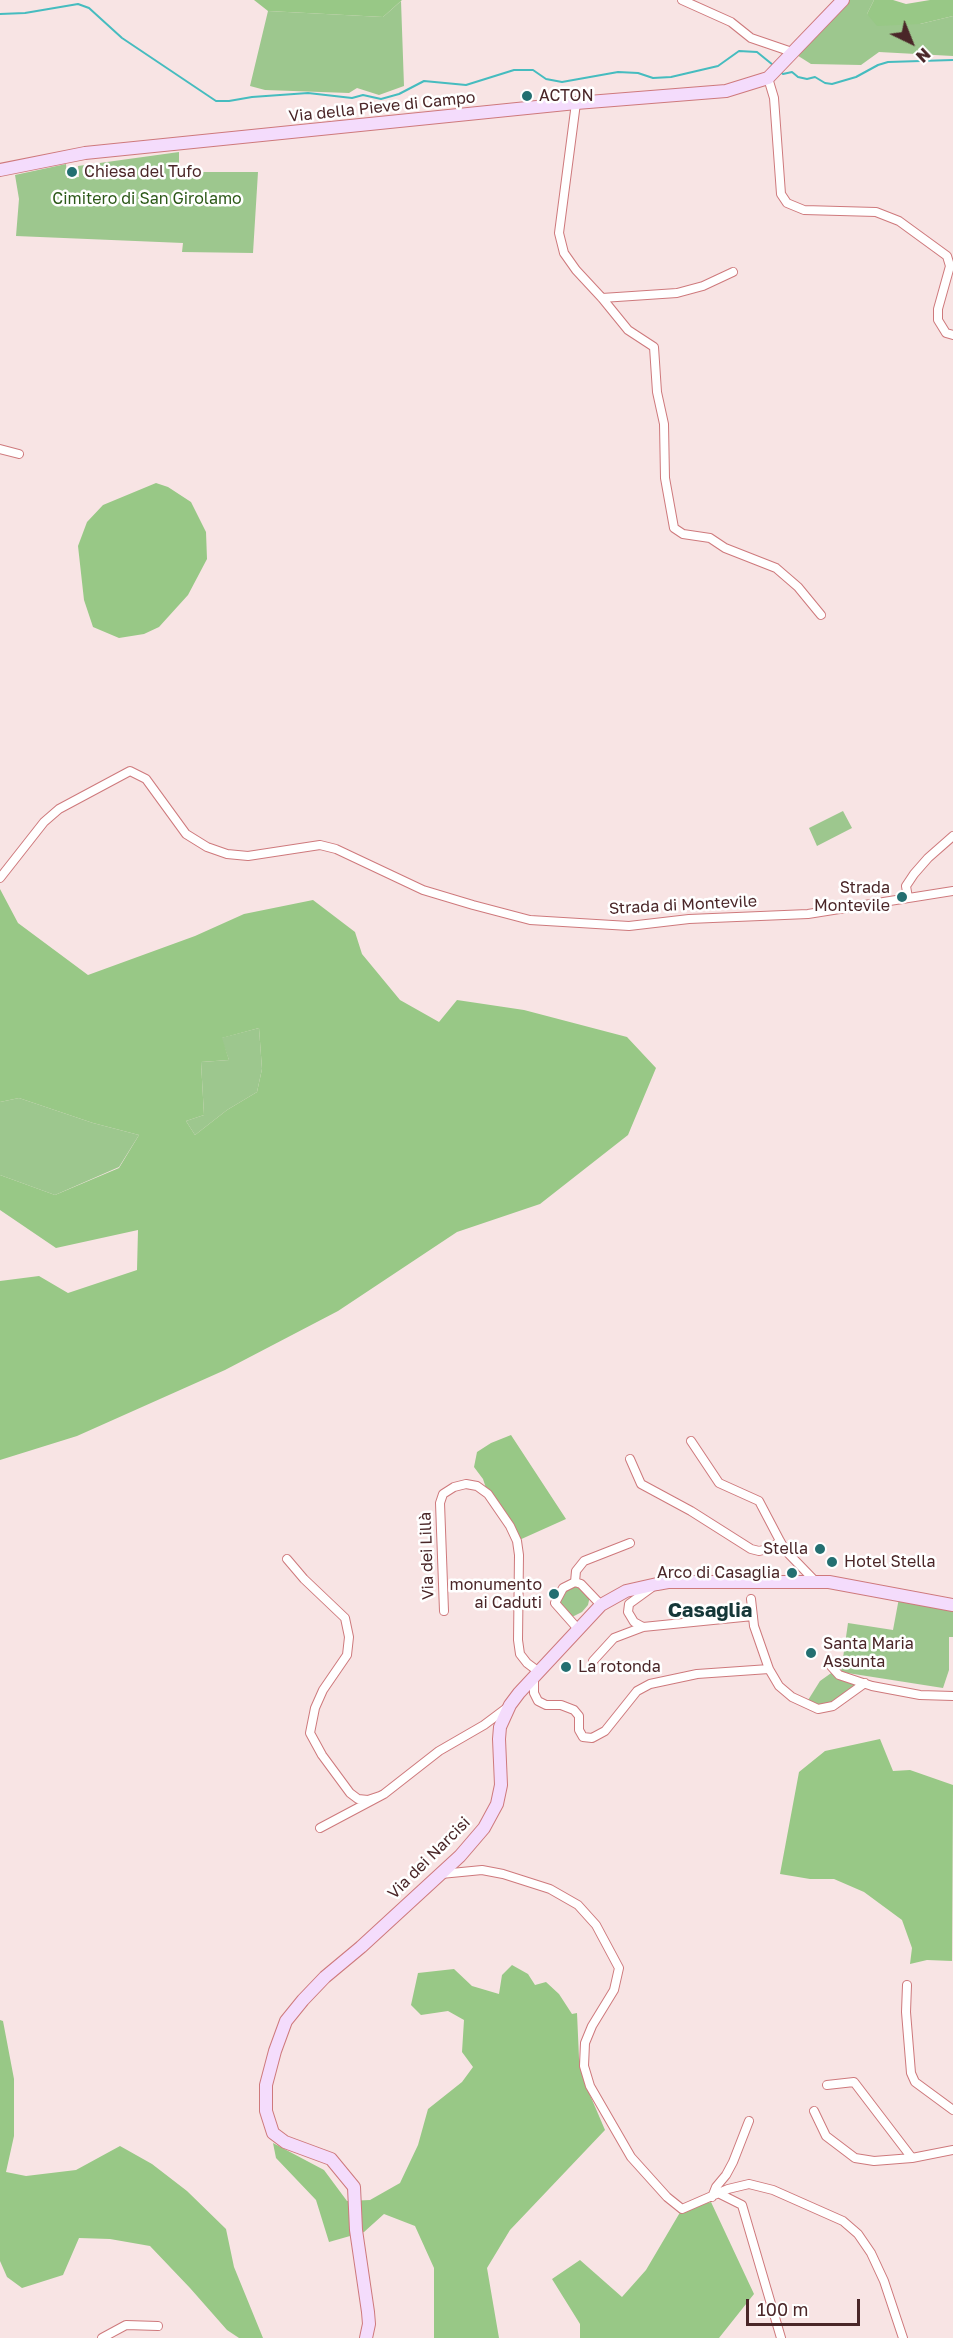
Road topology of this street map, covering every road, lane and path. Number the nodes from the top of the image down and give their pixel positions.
1 (682, 0) edge
2 (843, 0) edge
3 (789, 56) junction
4 (768, 78) junction
5 (576, 103) junction
6 (0, 170) edge
7 (733, 272) dead end
8 (602, 298) junction
9 (953, 335) edge
10 (0, 449) edge
11 (19, 454) dead end
12 (821, 615) dead end
13 (953, 836) edge
14 (0, 878) edge
15 (953, 891) edge
16 (908, 898) junction
17 (691, 1441) dead end
18 (630, 1459) dead end
19 (780, 1541) junction
20 (630, 1544) dead end
21 (287, 1559) dead end
22 (815, 1581) junction
23 (575, 1582) junction
24 (657, 1584) junction
25 (751, 1599) dead end
26 (601, 1605) junction
27 (953, 1605) edge
28 (444, 1611) dead end
29 (753, 1616) junction
30 (643, 1627) junction
31 (578, 1629) junction
32 (593, 1661) dead end
33 (830, 1665) dead end
34 (769, 1669) junction
35 (536, 1675) junction
36 (865, 1683) junction
37 (953, 1696) edge
38 (510, 1705) junction
39 (380, 1796) junction
40 (320, 1828) dead end
41 (437, 1875) junction
42 (907, 1985) dead end
43 (827, 2085) dead end
44 (953, 2110) edge
45 (814, 2111) dead end
46 (749, 2121) dead end
47 (953, 2150) edge
48 (912, 2158) junction
49 (716, 2195) junction
50 (158, 2326) dead end
51 (102, 2338) edge
52 (366, 2338) edge
53 (781, 2338) edge
54 (903, 2338) edge

1 - 3 street
2 - 3 street
3 - 4 street
4 - 5 street, Via della Pieve di Campo
4 - 9 street
5 - 6 street, Via della Pieve di Campo
5 - 8 street
7 - 8 street
8 - 12 street
10 - 11 street
13 - 16 street
14 - 16 street, Strada di Montevile
15 - 16 street, Strada di Montevile
17 - 19 street
18 - 19 street
19 - 22 street
20 - 23 street
21 - 39 street
22 - 24 street, Via dei Narcisi
22 - 27 street, Via dei Narcisi
23 - 26 street
23 - 31 street
24 - 26 street, Via dei Narcisi
24 - 30 street
25 - 29 street
26 - 31 street, Via dei Narcisi
28 - 35 street, Via dei Lillà
29 - 30 street
29 - 34 street
30 - 32 street
31 - 35 street, Via dei Narcisi
33 - 36 street
34 - 35 street
34 - 36 street
35 - 38 street, Via dei Narcisi
36 - 37 street
38 - 39 street
38 - 41 street, Via dei Narcisi
39 - 40 street
41 - 49 street
41 - 52 street, Via dei Narcisi
42 - 44 street
43 - 48 street
45 - 48 street
46 - 49 street
47 - 48 street
49 - 53 street
49 - 54 street
50 - 51 street

